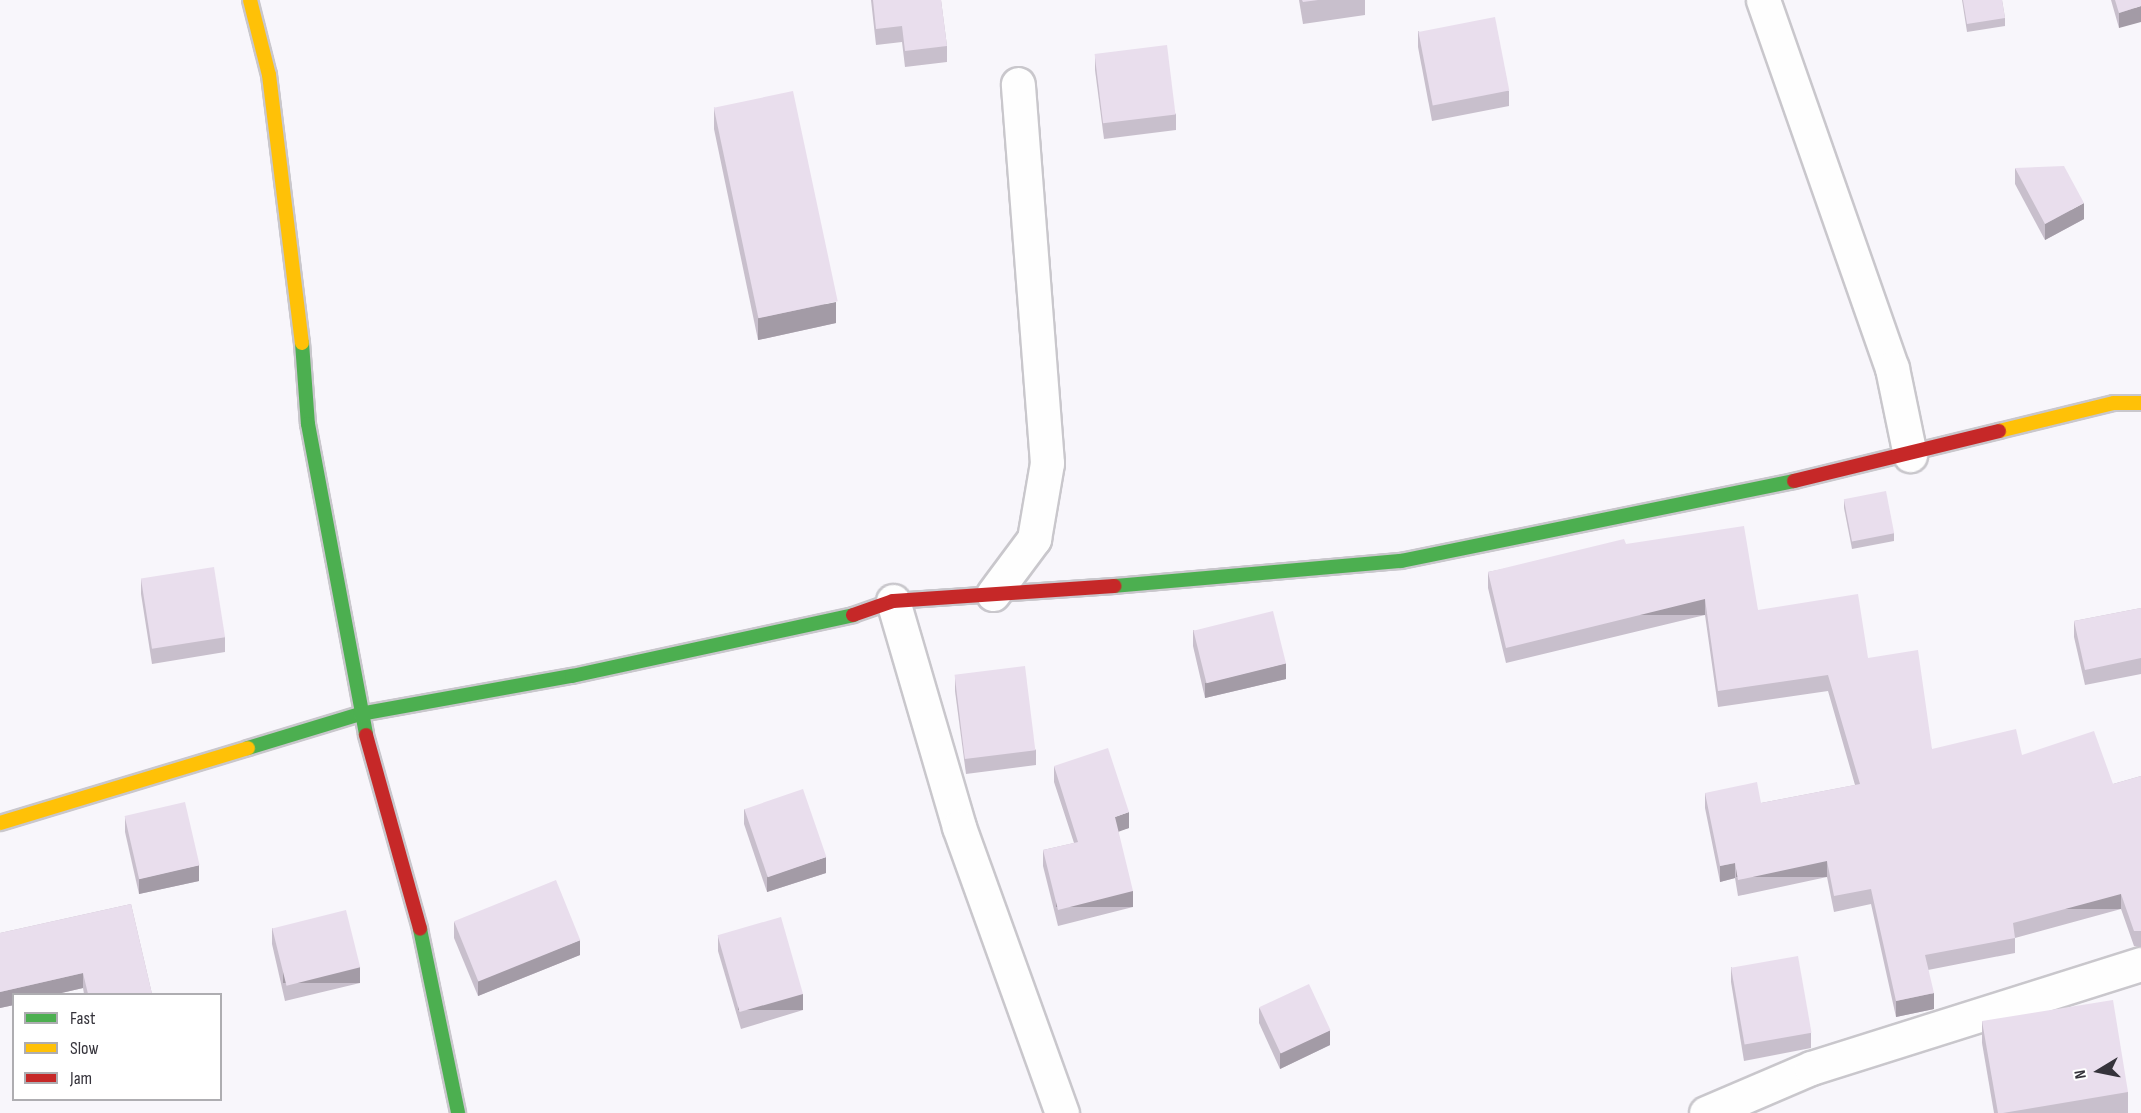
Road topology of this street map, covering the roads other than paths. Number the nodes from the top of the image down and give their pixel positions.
1 (250, 0) edge
2 (1763, 0) edge
3 (1018, 84) dead end
4 (2141, 404) edge
5 (1910, 455) junction
6 (993, 594) junction
7 (893, 601) junction
8 (360, 714) junction
9 (0, 823) edge
10 (2141, 964) edge
11 (458, 1113) edge
12 (1062, 1113) edge
13 (1706, 1113) edge

1 - 8 street
2 - 5 street
3 - 6 street
4 - 5 street
5 - 6 street
6 - 7 street
7 - 8 street
7 - 12 street
8 - 9 street
8 - 11 street
10 - 13 street

